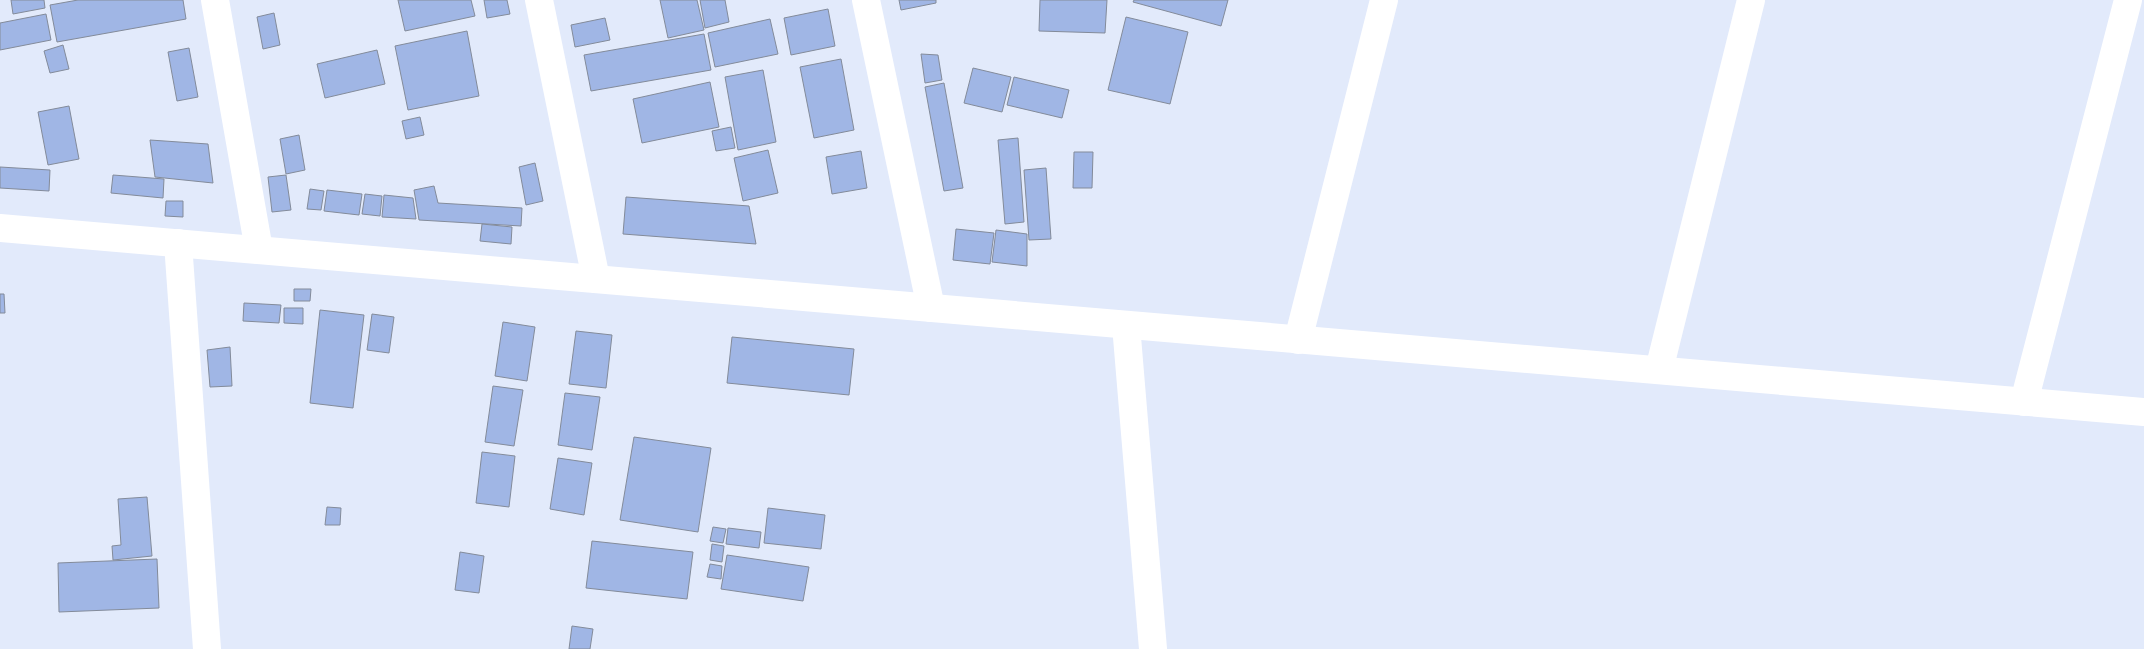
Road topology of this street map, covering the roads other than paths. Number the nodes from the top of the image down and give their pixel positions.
1 (215, 0) edge
2 (539, 0) edge
3 (866, 0) edge
4 (1384, 0) edge
5 (1751, 0) edge
6 (2128, 0) edge
7 (0, 228) edge
8 (178, 243) junction
9 (259, 250) junction
10 (596, 279) junction
11 (931, 308) junction
12 (1126, 325) junction
13 (1298, 340) junction
14 (1659, 370) junction
15 (2024, 402) junction
16 (2144, 412) edge
17 (207, 649) edge
18 (1153, 649) edge

1 - 9 street
2 - 10 street
3 - 11 street
4 - 13 street
5 - 14 street
6 - 15 street
7 - 8 street
8 - 9 street
8 - 17 street
9 - 10 street
10 - 11 street
11 - 12 street
12 - 13 street
12 - 18 street
13 - 14 street
14 - 15 street
15 - 16 street

